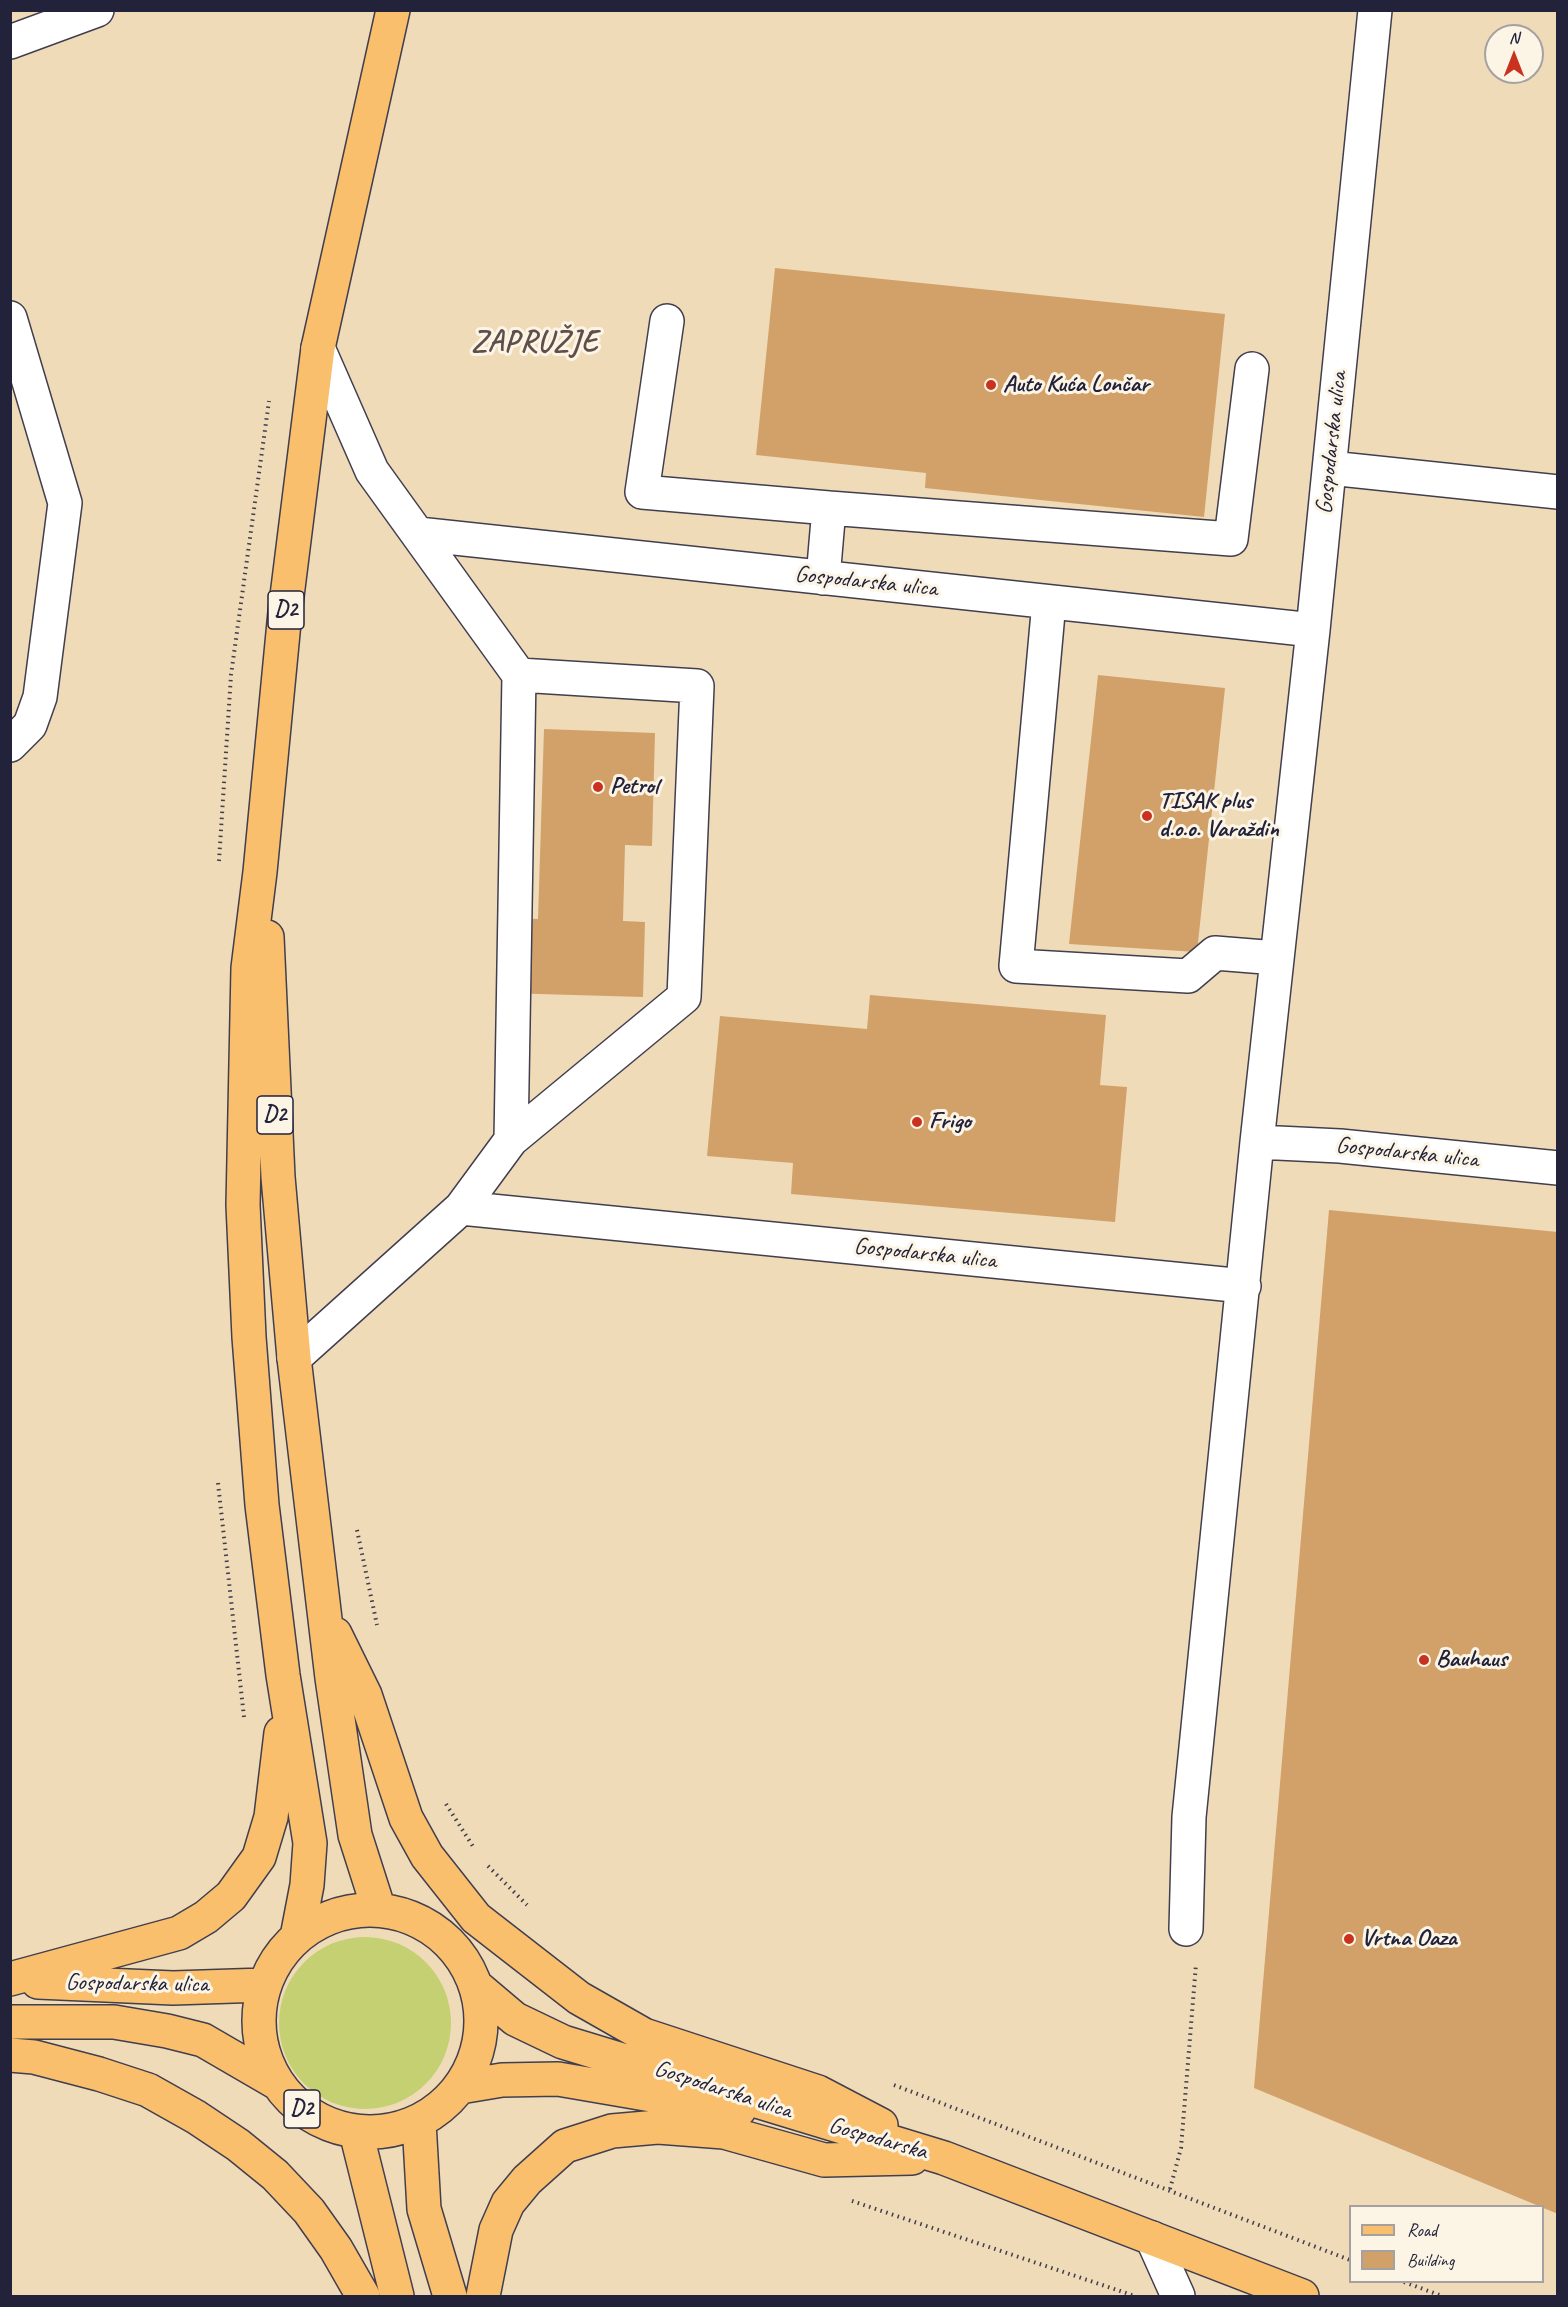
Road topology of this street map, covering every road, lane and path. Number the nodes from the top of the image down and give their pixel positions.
1 (97, 10) edge
2 (393, 10) edge
3 (1375, 10) edge
4 (10, 42) edge
5 (10, 318) edge
6 (667, 321) dead end
7 (318, 348) junction
8 (1252, 369) dead end
9 (1330, 468) junction
10 (1557, 492) edge
11 (829, 508) junction
12 (418, 534) junction
13 (823, 578) junction
14 (1049, 602) junction
15 (1313, 630) junction
16 (519, 675) junction
17 (10, 745) edge
18 (260, 872) junction
19 (1277, 958) junction
20 (511, 1140) junction
21 (1257, 1142) junction
22 (1557, 1168) edge
23 (461, 1208) junction
24 (1244, 1286) junction
25 (294, 1358) junction
26 (355, 1521) dead end
27 (326, 1613) junction
28 (379, 1637) dead end
29 (283, 1675) junction
30 (442, 1797) dead end
31 (529, 1907) dead end
32 (379, 1910) junction
33 (1186, 1929) joint
34 (297, 1937) junction
35 (10, 1980) edge
36 (264, 1985) junction
37 (476, 1986) junction
38 (10, 2022) edge
39 (10, 2055) edge
40 (887, 2082) dead end
41 (277, 2083) junction
42 (460, 2087) junction
43 (813, 2120) junction
44 (419, 2122) junction
45 (356, 2132) junction
46 (944, 2158) junction
47 (1170, 2189) junction
48 (841, 2197) dead end
49 (1152, 2238) junction
50 (1349, 2260) edge
51 (1407, 2283) edge
52 (1289, 2294) edge
53 (363, 2296) edge
54 (397, 2296) edge
55 (450, 2296) edge
56 (483, 2296) edge
57 (1136, 2296) edge
58 (1178, 2296) edge
59 (1442, 2296) edge

1 - 4 street
2 - 7 main road, D2
3 - 9 street, Gospodarska ulica
5 - 17 street
6 - 11 street
7 - 12 street
7 - 18 main road, D2
8 - 11 street
9 - 10 street
9 - 15 street, Gospodarska ulica
11 - 13 street
12 - 13 street, Gospodarska ulica
12 - 16 street
13 - 14 street, Gospodarska ulica
14 - 15 street, Gospodarska ulica
14 - 19 street
15 - 19 street, Gospodarska ulica
16 - 20 street
16 - 20 street
18 - 25 main road, D2
18 - 29 main road, D2
19 - 21 street, Gospodarska ulica
20 - 23 street
21 - 22 street, Gospodarska ulica
21 - 24 street, Gospodarska ulica
23 - 24 street, Gospodarska ulica
23 - 25 street
24 - 33 street
25 - 27 main road, D2
26 - 28 path
27 - 32 main road, D2
27 - 46 main road
29 - 34 main road, D2
29 - 35 main road
30 - 31 path
32 - 34 main road, D2
32 - 37 main road, D2
33 - 47 path
34 - 36 main road, D2
35 - 36 main road, Gospodarska ulica
36 - 41 main road, D2
37 - 42 main road, D2
37 - 43 main road, Gospodarska ulica
38 - 41 main road, Gospodarska ulica
39 - 53 main road
40 - 47 path
41 - 45 main road, D2
42 - 43 main road, Gospodarska ulica
42 - 44 main road, D2
43 - 46 main road, Gospodarska
44 - 45 main road, D2
44 - 55 main road
45 - 54 main road
46 - 49 main road
46 - 56 main road
47 - 50 path
48 - 57 path
49 - 52 main road
49 - 58 street
51 - 59 path

